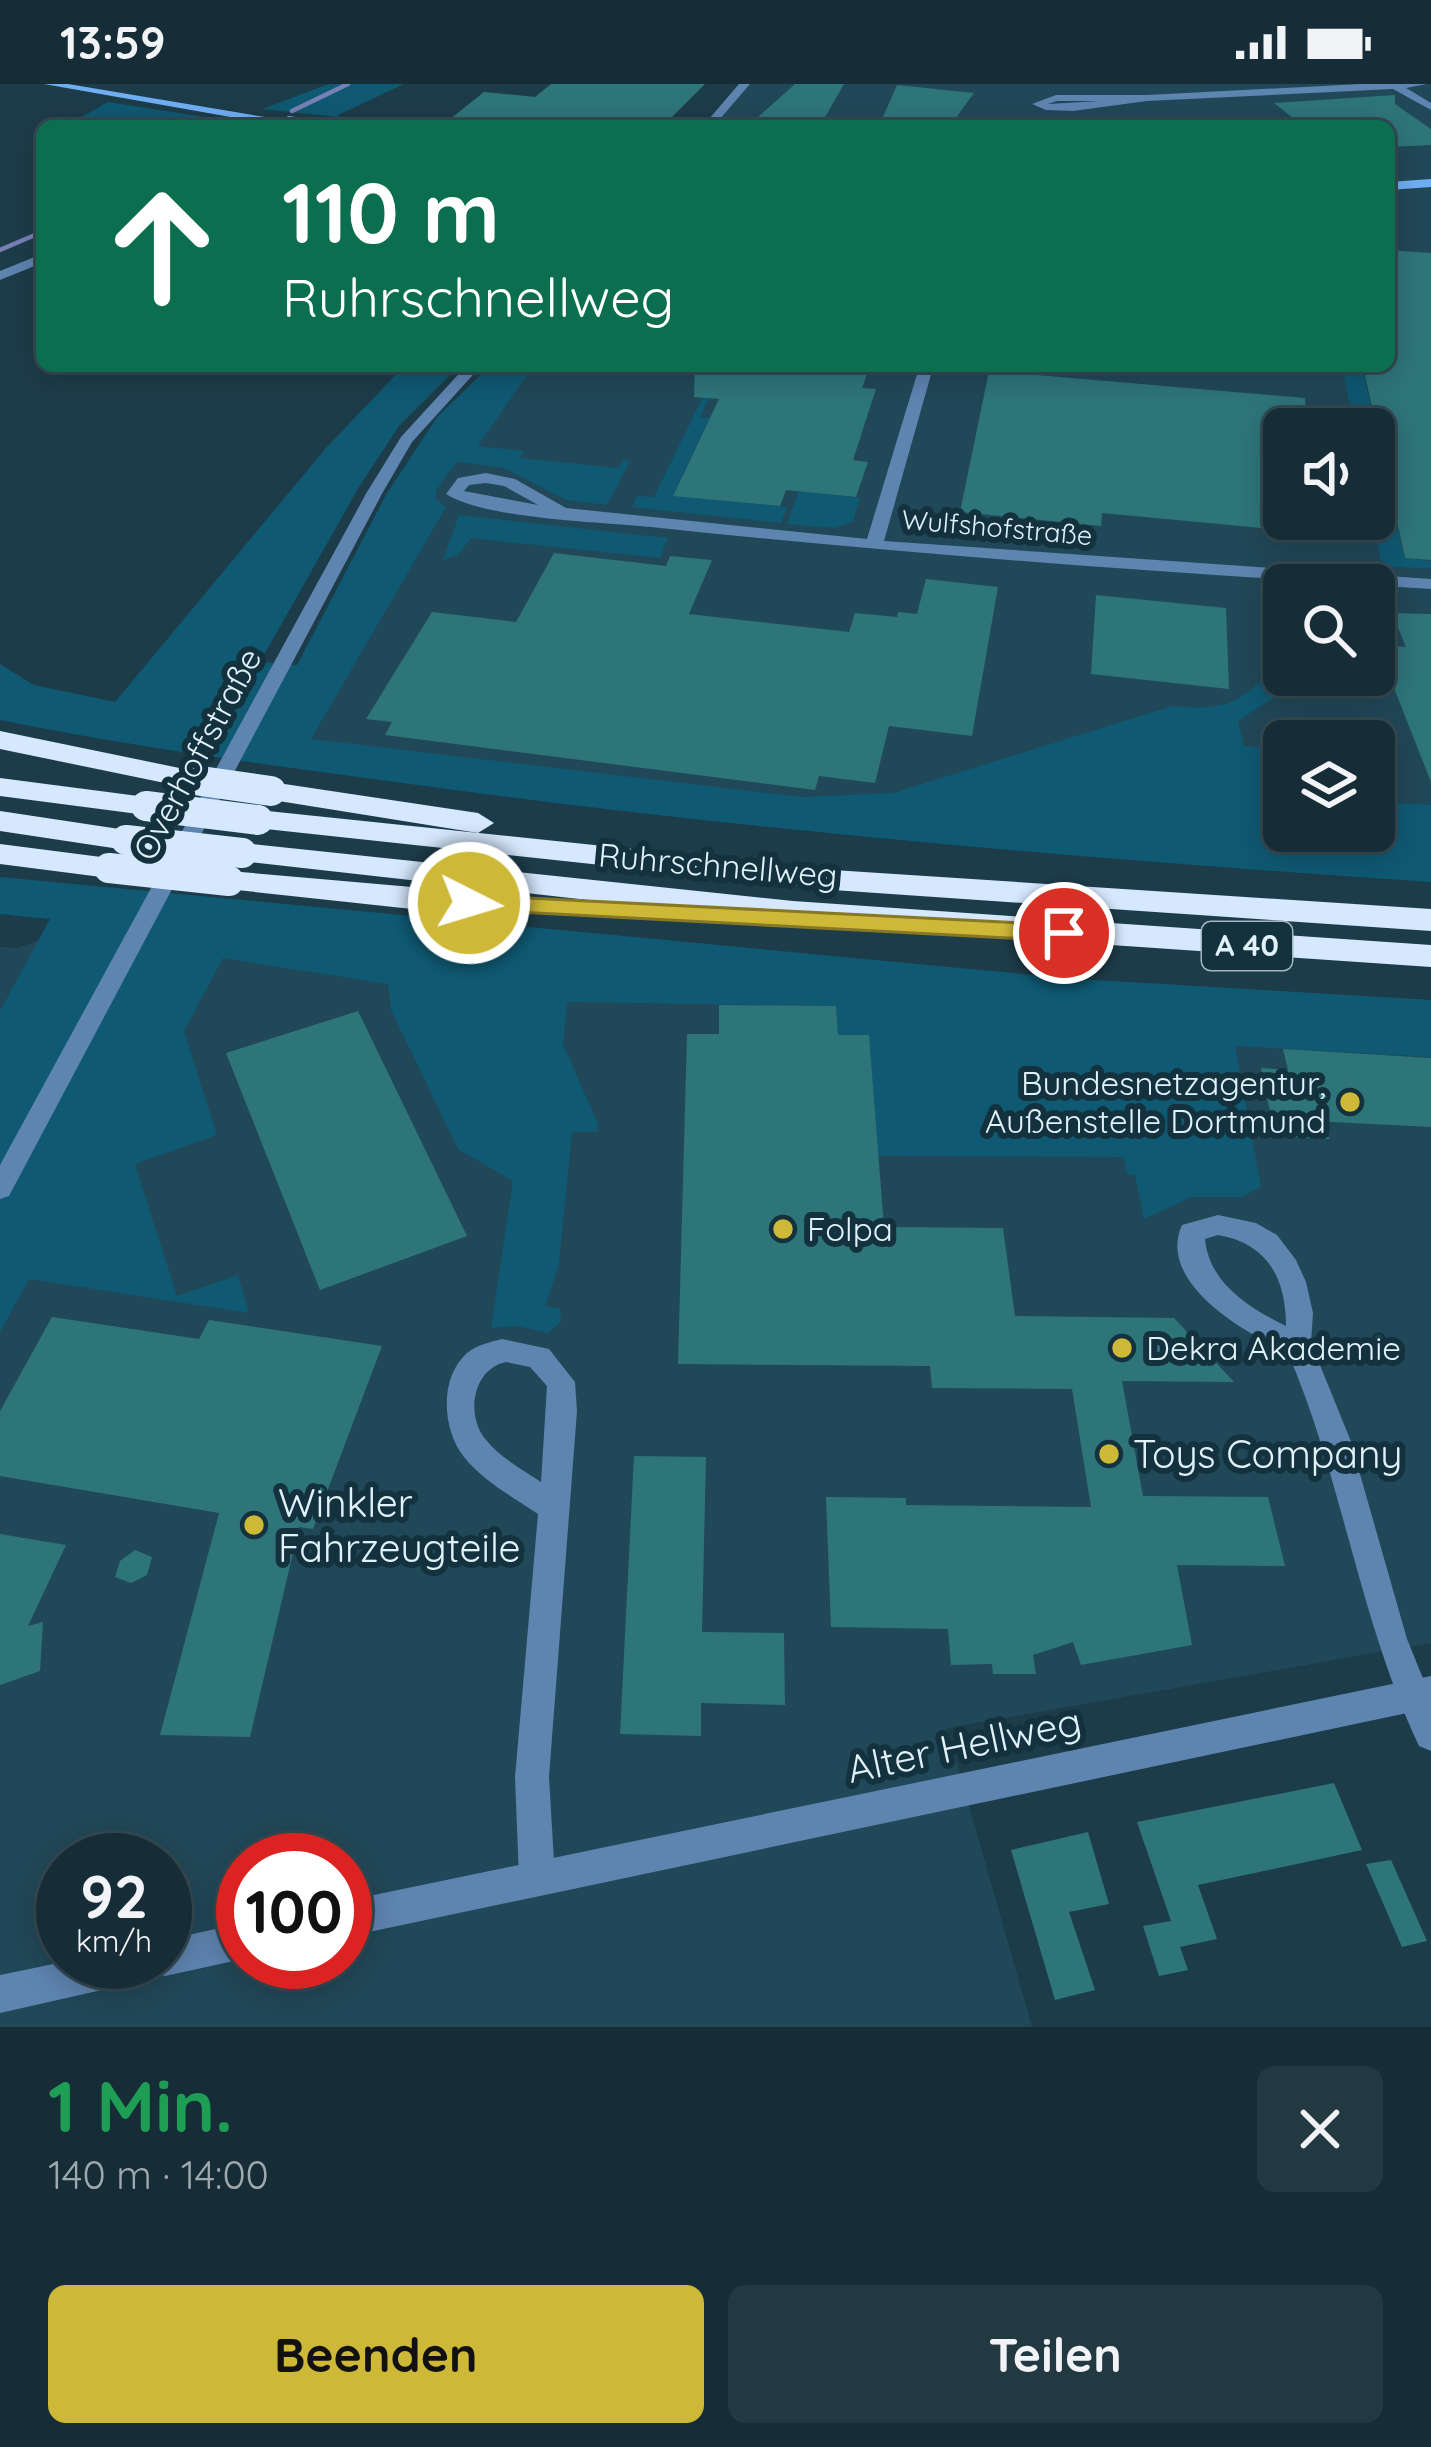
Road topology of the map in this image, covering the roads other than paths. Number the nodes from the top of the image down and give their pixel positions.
1 (49, 84) edge
2 (746, 84) edge
3 (1423, 84) edge
4 (1396, 86) edge
5 (1147, 98) junction
6 (1431, 107) edge
7 (220, 113) junction
8 (264, 120) edge
9 (283, 120) edge
10 (713, 120) edge
11 (1431, 174) edge
12 (1395, 176) edge
13 (1431, 183) edge
14 (1395, 186) edge
15 (36, 261) edge
16 (0, 276) edge
17 (468, 372) edge
18 (925, 372) edge
19 (560, 511) junction
20 (874, 545) junction
21 (1431, 584) edge
22 (0, 740) edge
23 (0, 756) edge
24 (175, 777) junction
25 (0, 787) edge
26 (264, 805) junction
27 (0, 821) edge
28 (0, 856) edge
29 (236, 867) junction
30 (1431, 920) edge
31 (1431, 956) edge
32 (0, 1189) edge
33 (1297, 1343) junction
34 (551, 1506) junction
35 (1420, 1694) edge
36 (1431, 1734) edge
37 (537, 1878) junction
38 (372, 1913) edge
39 (36, 1986) edge
40 (0, 1994) edge

1 - 7 main road
2 - 10 street
3 - 4 street
4 - 5 street
4 - 6 street
5 - 5 street
7 - 8 main road
7 - 9 main road
11 - 12 main road
13 - 14 main road
15 - 16 street
17 - 32 street, Overhoffstraße
18 - 20 street
19 - 19 street, Wulfshofstraße
19 - 20 street, Wulfshofstraße
20 - 21 street, Wulfshofstraße
22 - 24 highway
23 - 24 highway
24 - 26 highway, bridge
25 - 26 highway, Ruhrschnellweg / A 40, bridge
26 - 30 highway, Ruhrschnellweg / A 40
27 - 29 highway, bridge
28 - 29 highway, bridge
29 - 31 highway, A 40
33 - 33 street
33 - 35 street
34 - 34 street
34 - 37 street
35 - 36 street
35 - 37 street, Alter Hellweg
37 - 38 street, Alter Hellweg
39 - 40 street

